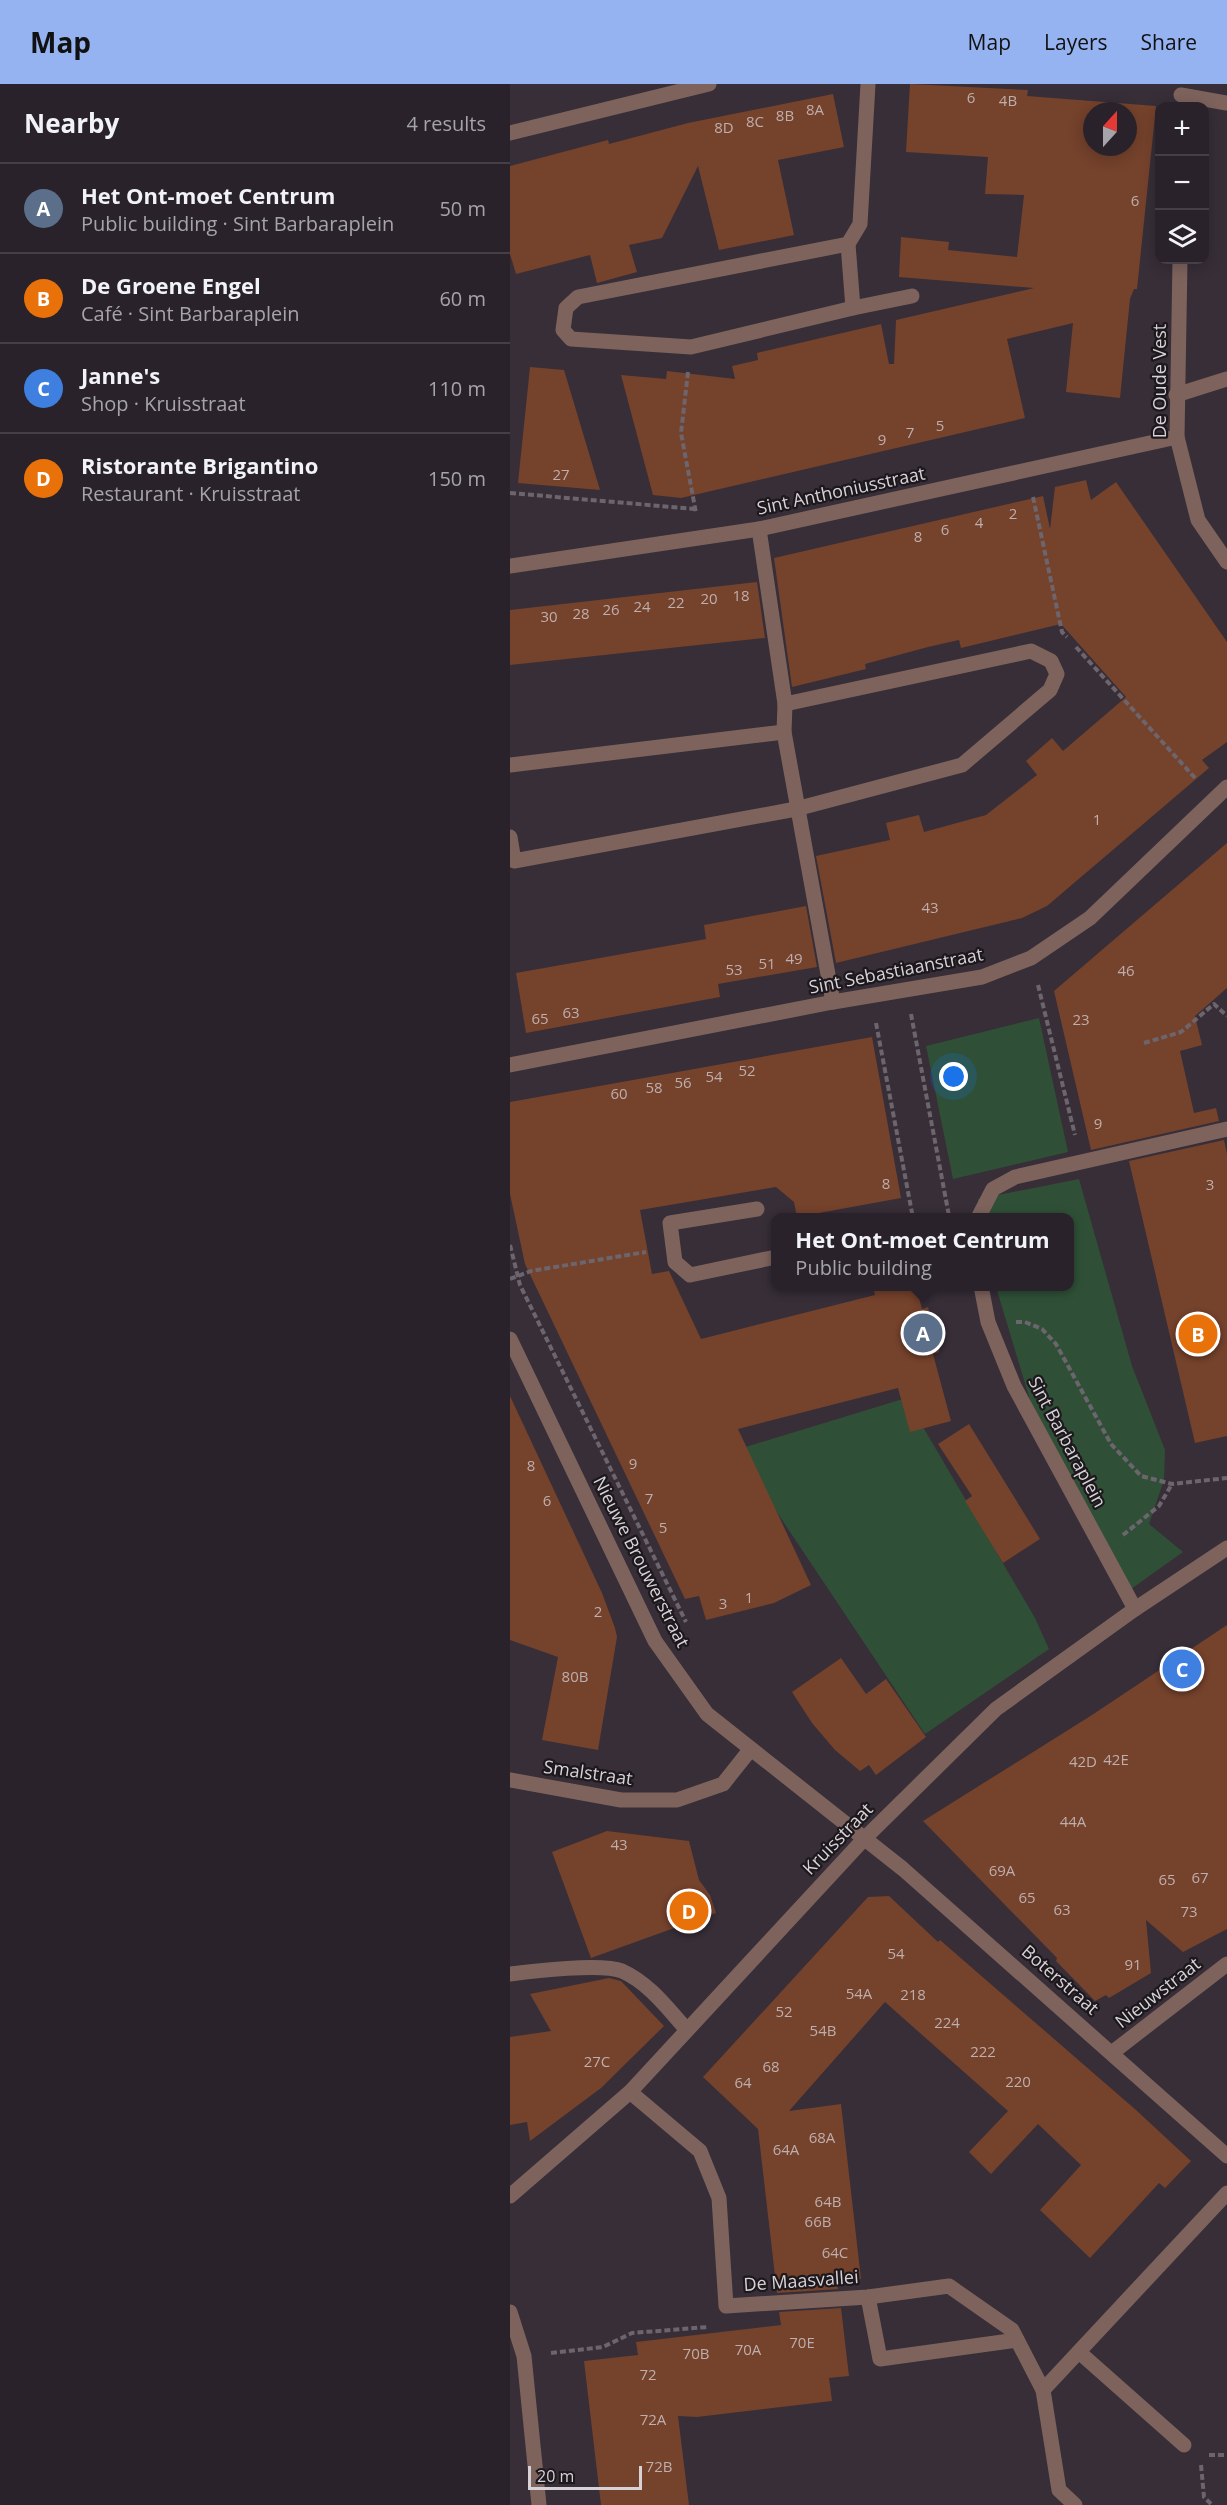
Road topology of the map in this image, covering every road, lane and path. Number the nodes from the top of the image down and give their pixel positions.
1 (703, 84) edge
2 (868, 84) edge
3 (1180, 95) edge
4 (1227, 103) edge
5 (510, 133) edge
6 (849, 244) junction
7 (1180, 264) edge
8 (912, 296) dead end
9 (853, 308) junction
10 (691, 347) junction
11 (1227, 379) edge
12 (1176, 395) junction
13 (1177, 437) junction
14 (1027, 470) junction
15 (510, 493) edge
16 (695, 509) junction
17 (759, 530) junction
18 (700, 540) junction
19 (1227, 562) edge
20 (510, 566) edge
21 (785, 704) junction
22 (784, 732) junction
23 (510, 765) edge
24 (1227, 787) edge
25 (1214, 799) junction
26 (796, 809) junction
27 (510, 837) edge
28 (1031, 958) junction
29 (906, 990) junction
30 (870, 996) junction
31 (833, 1002) junction
32 (1227, 1017) edge
33 (1144, 1043) dead end
34 (510, 1065) edge
35 (1227, 1129) edge
36 (1082, 1162) junction
37 (757, 1209) dead end
38 (912, 1213) edge
39 (948, 1213) edge
40 (980, 1213) edge
41 (510, 1245) edge
42 (673, 1247) junction
43 (771, 1258) edge
44 (518, 1275) junction
45 (510, 1279) edge
46 (982, 1291) edge
47 (988, 1322) junction
48 (510, 1339) edge
49 (1227, 1478) edge
50 (1172, 1484) junction
51 (1227, 1548) edge
52 (1104, 1551) junction
53 (1135, 1609) junction
54 (686, 1622) dead end
55 (750, 1750) junction
56 (510, 1780) edge
57 (864, 1839) junction
58 (1227, 1964) edge
59 (510, 1974) edge
60 (687, 2030) junction
61 (1113, 2052) junction
62 (630, 2092) junction
63 (1227, 2156) edge
64 (1227, 2193) edge
65 (510, 2196) edge
66 (868, 2297) junction
67 (726, 2306) junction
68 (510, 2312) edge
69 (1017, 2340) junction
70 (1079, 2352) junction
71 (524, 2356) junction
72 (1043, 2390) junction
73 (1184, 2445) dead end
74 (1227, 2455) edge
75 (539, 2505) edge
76 (1075, 2505) edge
77 (1212, 2505) edge

1 - 5 street
2 - 6 street
3 - 4 street
6 - 9 street
6 - 10 street
7 - 12 street, De Oude Vest
8 - 9 street
9 - 10 street
10 - 16 path
11 - 12 street
12 - 13 street, De Oude Vest
13 - 14 street, Sint Anthoniusstraat
13 - 19 street, De Oude Vest
14 - 17 street, Sint Anthoniusstraat
14 - 25 path
15 - 16 path
16 - 18 path
17 - 18 street, Sint Anthoniusstraat
17 - 21 street
18 - 20 street, Sint Anthoniusstraat
21 - 22 street
21 - 26 street
22 - 23 street
22 - 26 street
24 - 25 street, Sint Sebastiaanstraat
25 - 28 street, Sint Sebastiaanstraat
26 - 27 street
26 - 31 street
28 - 29 street, Sint Sebastiaanstraat
28 - 36 path
29 - 30 street, Sint Sebastiaanstraat
29 - 39 path
30 - 31 street, Sint Sebastiaanstraat
30 - 38 path
31 - 34 street, Sint Sebastiaanstraat
32 - 33 path
35 - 36 street
36 - 40 street
37 - 42 street
41 - 44 path
42 - 43 street
42 - 44 path
44 - 45 path
44 - 54 path
46 - 47 street, Sint Barbaraplein
47 - 50 path
47 - 52 street, Sint Barbaraplein
48 - 55 street, Nieuwe Brouwerstraat
49 - 50 path
50 - 52 path
51 - 53 street, Kruisstraat
52 - 53 street, Sint Barbaraplein
53 - 57 street, Kruisstraat
55 - 56 street, Smalstraat
55 - 57 street, Nieuwe Brouwerstraat
57 - 60 street, Kruisstraat
57 - 61 street, Boterstraat
58 - 61 street, Nieuwstraat
59 - 60 street
60 - 62 street, Kruisstraat
61 - 63 street, Boterstraat
62 - 65 street, Kruisstraat
62 - 67 street, De Maasvallei
64 - 70 street
66 - 67 street, De Maasvallei
66 - 69 street, De Maasvallei
66 - 69 street
67 - 71 path
68 - 71 street
69 - 72 street, De Maasvallei
70 - 72 street
70 - 73 street
71 - 75 street
72 - 76 street, De Maasvallei
74 - 77 path

